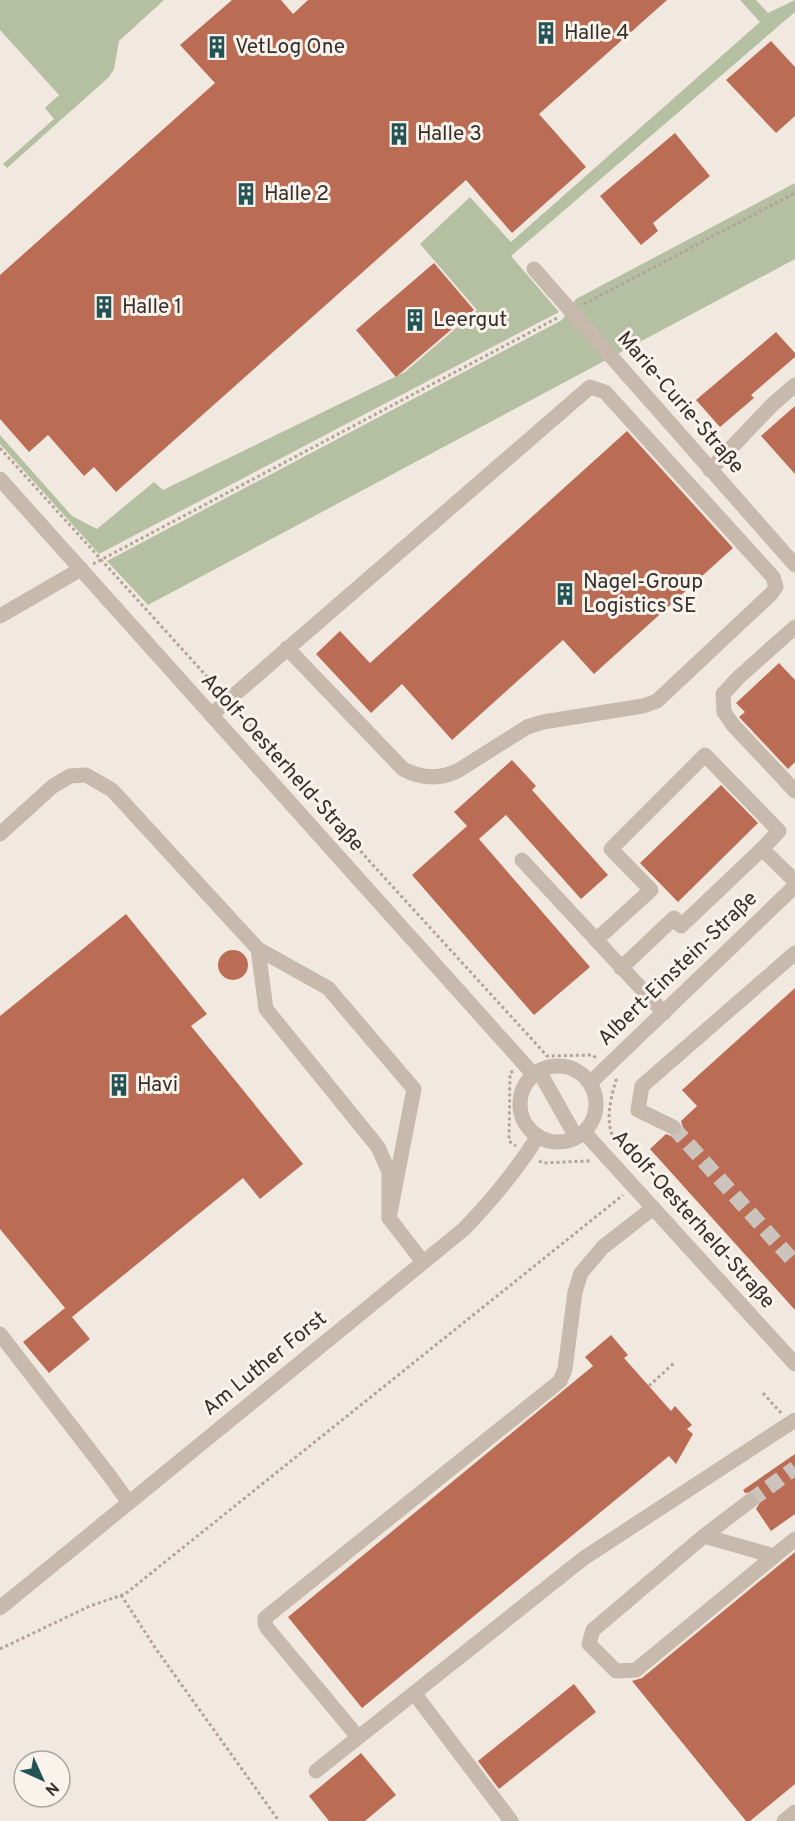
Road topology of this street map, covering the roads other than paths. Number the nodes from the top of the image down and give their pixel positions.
1 (534, 269) dead end
2 (795, 385) edge
3 (710, 470) junction
4 (0, 479) edge
5 (795, 565) edge
6 (81, 569) junction
7 (0, 616) edge
8 (795, 627) edge
9 (287, 648) junction
10 (211, 715) junction
11 (795, 791) edge
12 (0, 834) edge
13 (762, 849) junction
14 (522, 860) dead end
15 (795, 881) edge
16 (795, 886) edge
17 (596, 940) junction
18 (258, 949) junction
19 (795, 953) edge
20 (621, 968) junction
21 (664, 1013) junction
22 (537, 1073) junction
23 (590, 1083) junction
24 (673, 1127) tunnel mouth
25 (580, 1135) junction
26 (538, 1136) junction
27 (653, 1208) junction
28 (389, 1218) junction
29 (423, 1262) junction
30 (0, 1334) edge
31 (795, 1364) edge
32 (792, 1422) edge
33 (750, 1501) tunnel mouth
34 (129, 1503) junction
35 (704, 1536) junction
36 (795, 1539) edge
37 (774, 1556) junction
38 (0, 1608) edge
39 (414, 1693) junction
40 (358, 1737) junction
41 (316, 1771) dead end
42 (511, 1821) edge

1 - 3 street, Marie-Curie-Straße
2 - 3 street
3 - 5 street, Marie-Curie-Straße
4 - 6 street, Adolf-Oesterheld-Straße
6 - 7 street
6 - 10 street, Adolf-Oesterheld-Straße
8 - 11 street
9 - 9 street
9 - 10 street
10 - 22 street, Adolf-Oesterheld-Straße
12 - 18 street
13 - 15 street
13 - 17 street
13 - 20 street
14 - 17 street
16 - 21 street, Albert-Einstein-Straße
17 - 20 street
18 - 28 street
18 - 28 street
19 - 24 street
20 - 21 street
21 - 23 street, Albert-Einstein-Straße
22 - 23 street
22 - 25 street, Adolf-Oesterheld-Straße
22 - 26 street
23 - 25 street
25 - 26 street
25 - 27 street, Adolf-Oesterheld-Straße
26 - 29 street, Am Luther Forst
27 - 31 street, Adolf-Oesterheld-Straße
27 - 40 street
28 - 29 street
29 - 34 street, Am Luther Forst
30 - 34 street
32 - 39 street
33 - 35 street
34 - 38 street, Am Luther Forst
35 - 37 street
35 - 37 street
36 - 37 street
39 - 40 street
39 - 42 street
40 - 41 street

